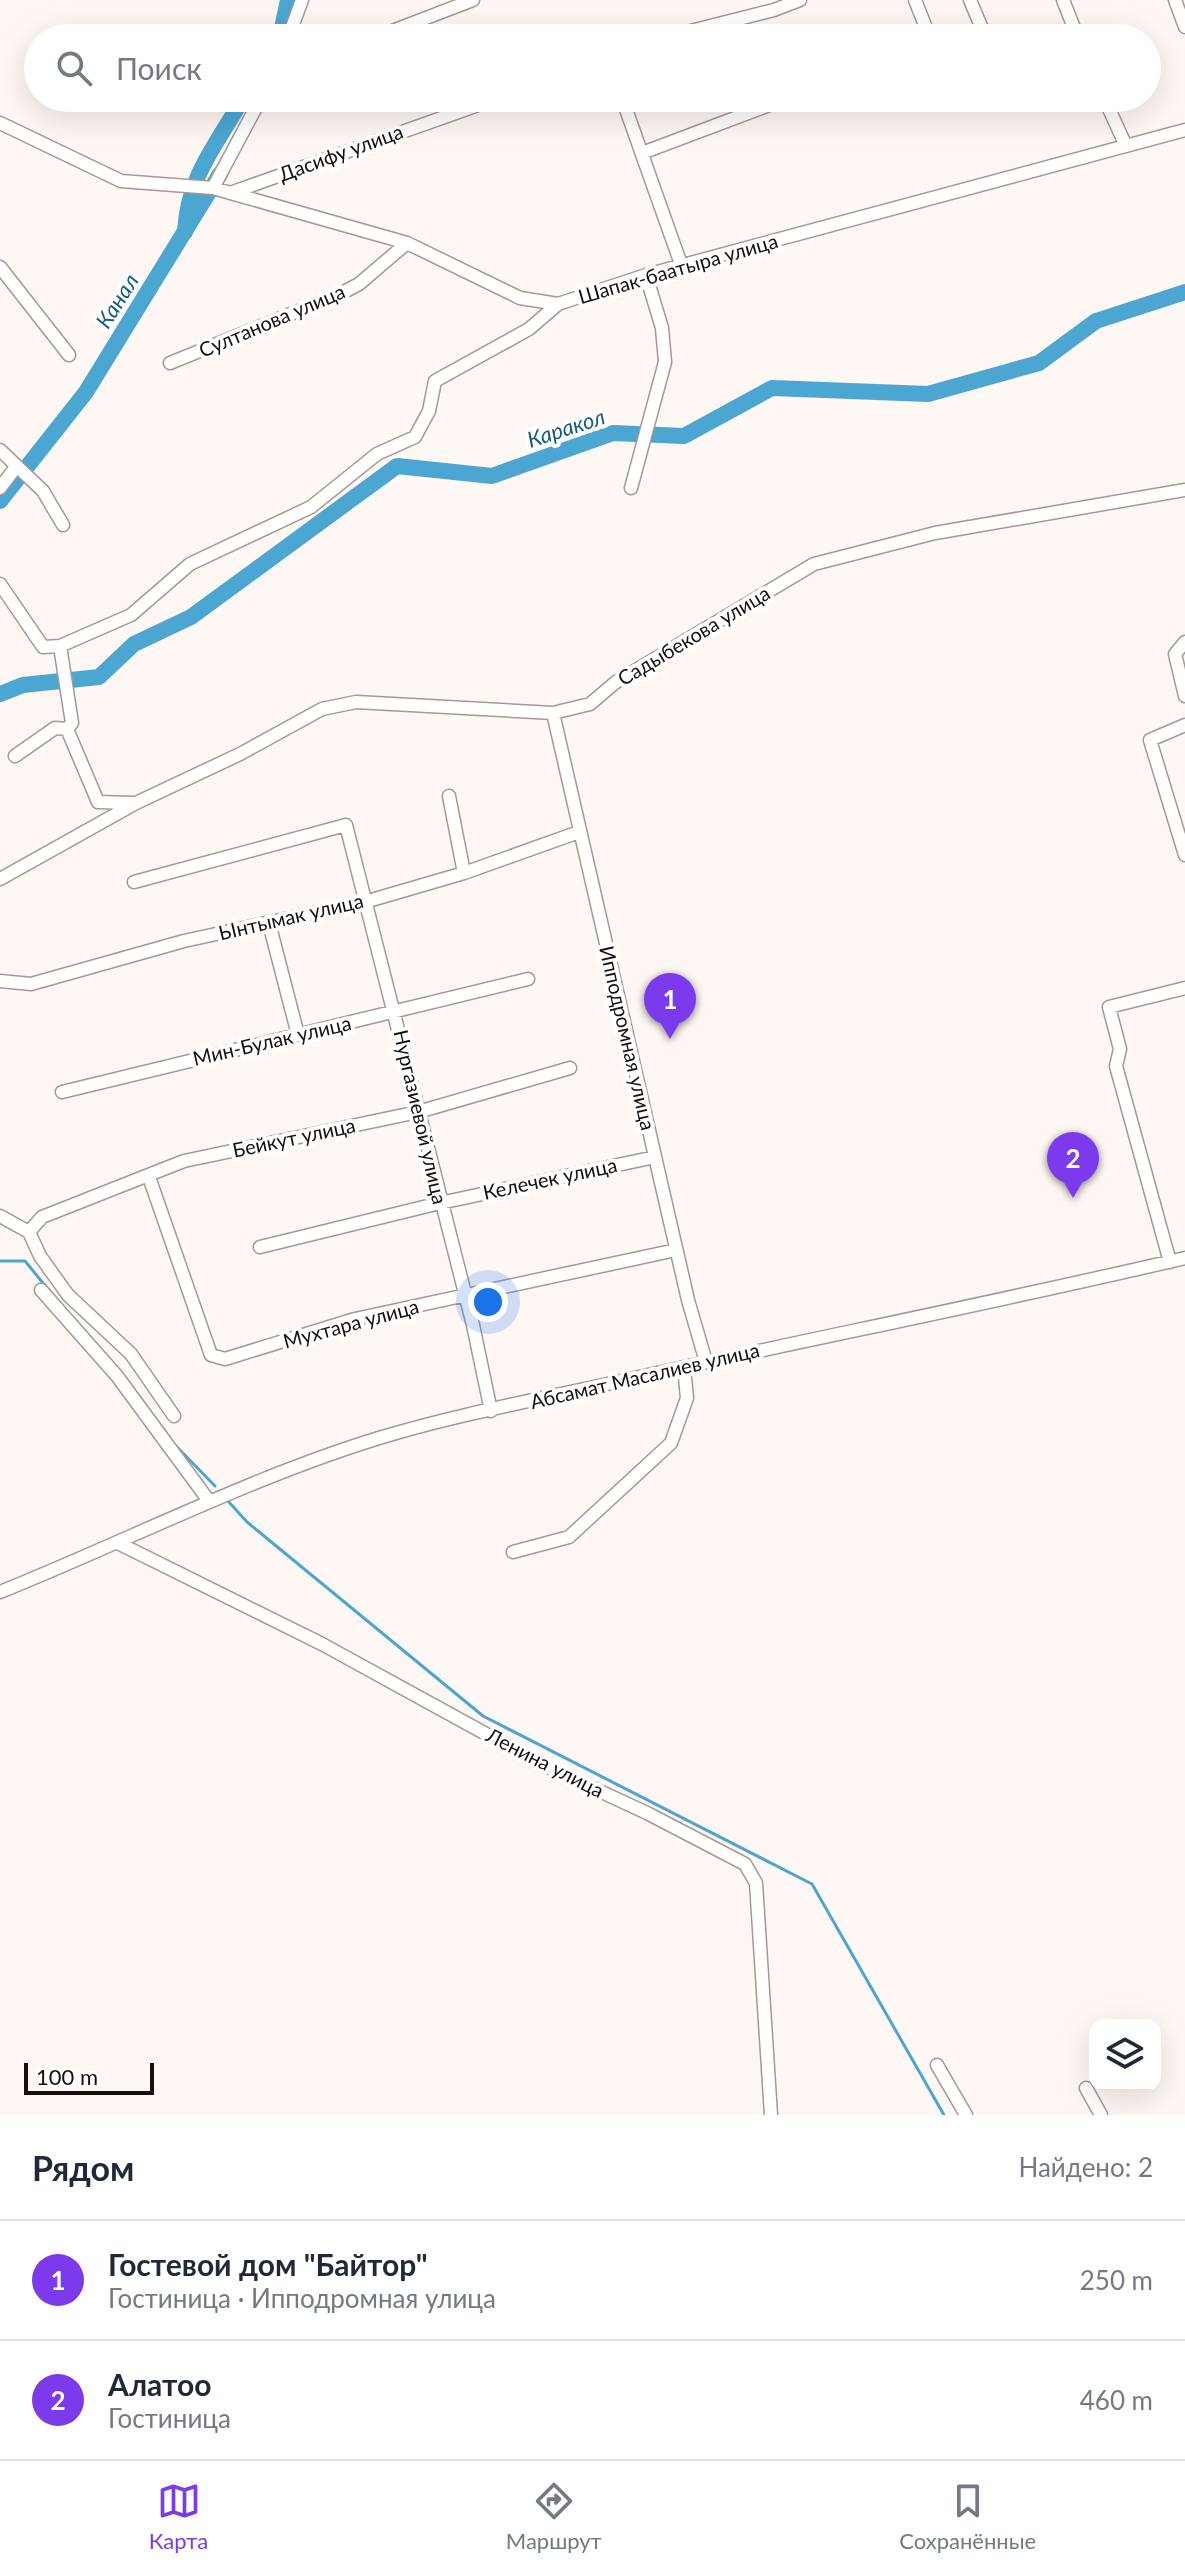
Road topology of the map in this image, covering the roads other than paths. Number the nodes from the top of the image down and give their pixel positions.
1 (302, 0) edge
2 (473, 0) edge
3 (800, 0) edge
4 (915, 0) edge
5 (970, 0) edge
6 (1063, 0) edge
7 (1175, 0) edge
8 (293, 24) edge
9 (410, 24) edge
10 (718, 24) edge
11 (924, 24) edge
12 (980, 24) edge
13 (1072, 24) edge
14 (1185, 27) edge
15 (254, 112) edge
16 (459, 112) edge
17 (627, 112) edge
18 (751, 112) edge
19 (1110, 112) edge
20 (0, 123) edge
21 (1185, 130) edge
22 (1126, 146) junction
23 (642, 153) junction
24 (213, 188) junction
25 (230, 193) junction
26 (407, 243) junction
27 (0, 267) edge
28 (682, 267) junction
29 (646, 275) junction
30 (558, 304) junction
31 (69, 355) dead end
32 (170, 363) dead end
33 (0, 450) edge
34 (16, 468) junction
35 (0, 488) edge
36 (631, 488) dead end
37 (1185, 490) edge
38 (63, 525) dead end
39 (0, 584) edge
40 (1185, 642) edge
41 (60, 646) junction
42 (1185, 696) edge
43 (553, 713) junction
44 (1185, 725) edge
45 (67, 729) junction
46 (15, 756) dead end
47 (449, 796) dead end
48 (98, 802) junction
49 (136, 803) junction
50 (96, 825) junction
51 (579, 832) junction
52 (1185, 855) edge
53 (464, 873) junction
54 (0, 879) edge
55 (134, 882) dead end
56 (368, 901) junction
57 (269, 923) junction
58 (528, 979) dead end
59 (0, 981) edge
60 (1185, 988) edge
61 (395, 1013) junction
62 (298, 1035) junction
63 (570, 1068) dead end
64 (62, 1092) dead end
65 (418, 1112) junction
66 (655, 1157) junction
67 (149, 1177) junction
68 (440, 1203) junction
69 (0, 1216) edge
70 (29, 1232) junction
71 (260, 1247) dead end
72 (676, 1250) junction
73 (1185, 1258) edge
74 (1170, 1262) junction
75 (41, 1290) dead end
76 (464, 1296) junction
77 (706, 1362) junction
78 (684, 1367) junction
79 (491, 1411) junction
80 (174, 1416) dead end
81 (209, 1501) junction
82 (120, 1544) junction
83 (513, 1552) dead end
84 (0, 1592) edge
85 (937, 2065) dead end
86 (1086, 2088) dead end
87 (771, 2115) edge
88 (966, 2115) edge
89 (1101, 2115) edge

1 - 8 street
2 - 9 street
3 - 10 street
4 - 11 street
5 - 12 street
6 - 13 street
7 - 14 street
15 - 24 street
16 - 25 street, Дасифу улица
17 - 23 street
18 - 23 street
19 - 22 street
20 - 24 street, Шапак-баатыра улица
21 - 22 street, Шапак-баатыра улица
22 - 28 street, Шапак-баатыра улица
23 - 28 street
24 - 25 street, Шапак-баатыра улица
25 - 26 street, Шапак-баатыра улица
26 - 30 street, Шапак-баатыра улица
26 - 32 street, Султанова улица
27 - 31 street
28 - 29 street, Шапак-баатыра улица
29 - 30 street, Шапак-баатыра улица
29 - 36 street
30 - 41 street
33 - 34 street
34 - 35 street
34 - 38 street
37 - 43 street, Садыбекова улица
39 - 41 street
40 - 42 street
41 - 45 street
43 - 49 street, Садыбекова улица
43 - 51 street, Ипподромная улица
44 - 52 street
45 - 46 street
45 - 48 street
47 - 53 street
48 - 49 street
48 - 50 street
49 - 50 street, Садыбекова улица
50 - 54 street, Садыбекова улица
51 - 53 street, Ынтымак улица
51 - 66 street, Ипподромная улица
53 - 56 street, Ынтымак улица
55 - 56 street, Нургазиевой улица
56 - 57 street, Ынтымак улица
56 - 61 street, Нургазиевой улица
57 - 59 street, Ынтымак улица
57 - 62 street
58 - 61 street, Мин-Булак улица
60 - 74 street
61 - 62 street, Мин-Булак улица
61 - 65 street, Нургазиевой улица
62 - 64 street, Мин-Булак улица
63 - 65 street, Бейкут улица
65 - 67 street, Бейкут улица
65 - 68 street, Нургазиевой улица
66 - 68 street, Келечек улица
66 - 72 street, Ипподромная улица
67 - 70 street, Бейкут улица
67 - 76 street, Мухтара улица
68 - 71 street, Келечек улица
68 - 76 street, Нургазиевой улица
69 - 70 street
70 - 80 street
72 - 76 street, Мухтара улица
72 - 77 street, Ипподромная улица
73 - 74 street, Абсамат Масалиев улица
74 - 77 street, Абсамат Масалиев улица
75 - 81 street
76 - 79 street, Нургазиевой улица
77 - 78 street, Абсамат Масалиев улица
78 - 79 street, Абсамат Масалиев улица
78 - 83 street
79 - 81 street, Абсамат Масалиев улица
81 - 82 street, Абсамат Масалиев улица
82 - 84 street, Абсамат Масалиев улица
82 - 87 street, Ленина улица
85 - 88 street
86 - 89 street

